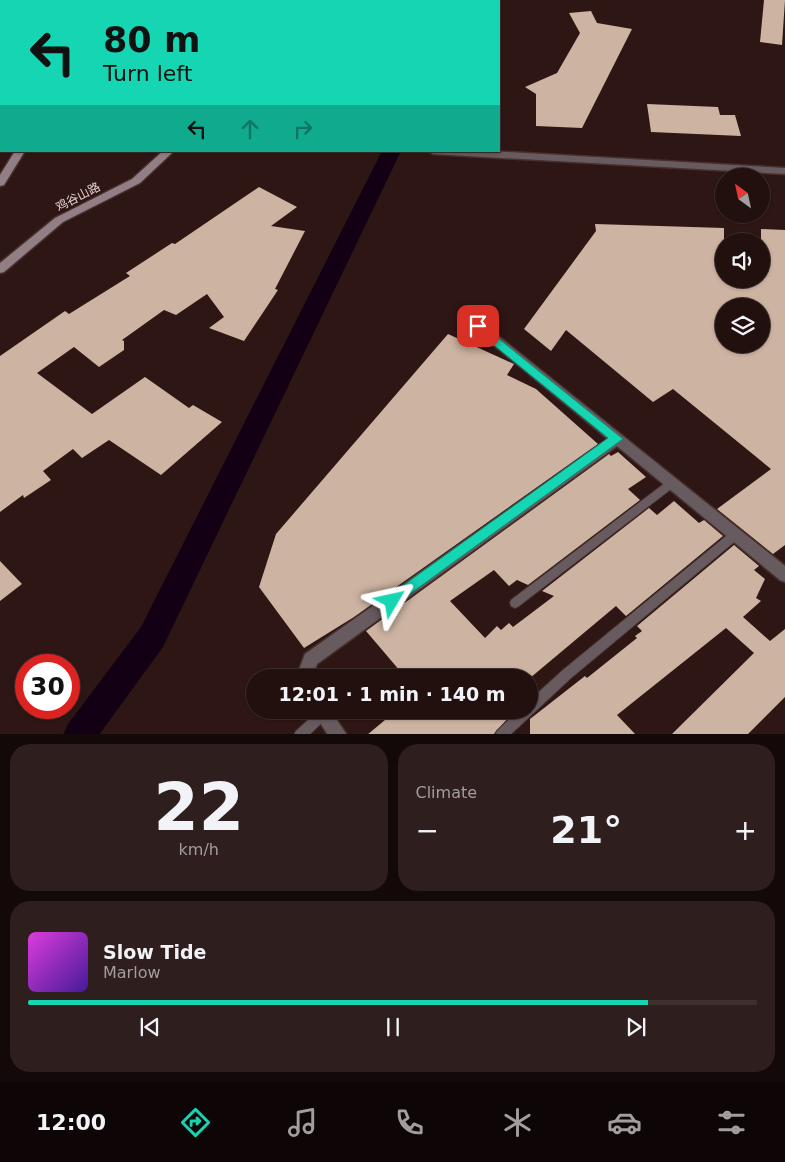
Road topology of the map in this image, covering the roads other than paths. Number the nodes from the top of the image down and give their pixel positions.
1 (19, 152) edge
2 (168, 152) edge
3 (454, 152) edge
4 (785, 170) edge
5 (0, 183) edge
6 (0, 269) edge
7 (478, 326) dead end
8 (617, 439) junction
9 (672, 483) junction
10 (735, 535) junction
11 (785, 575) edge
12 (515, 603) dead end
13 (307, 669) edge
14 (538, 701) edge
15 (314, 719) edge
16 (326, 719) edge
17 (518, 719) edge
18 (300, 734) edge
19 (338, 734) edge
20 (501, 734) edge

1 - 5 main road
2 - 6 main road, 鸡谷山路
3 - 4 street
7 - 8 street
8 - 9 street
8 - 13 street
9 - 10 street
9 - 12 lane
10 - 11 street
10 - 14 lane
15 - 18 lane
16 - 19 street
17 - 20 lane

